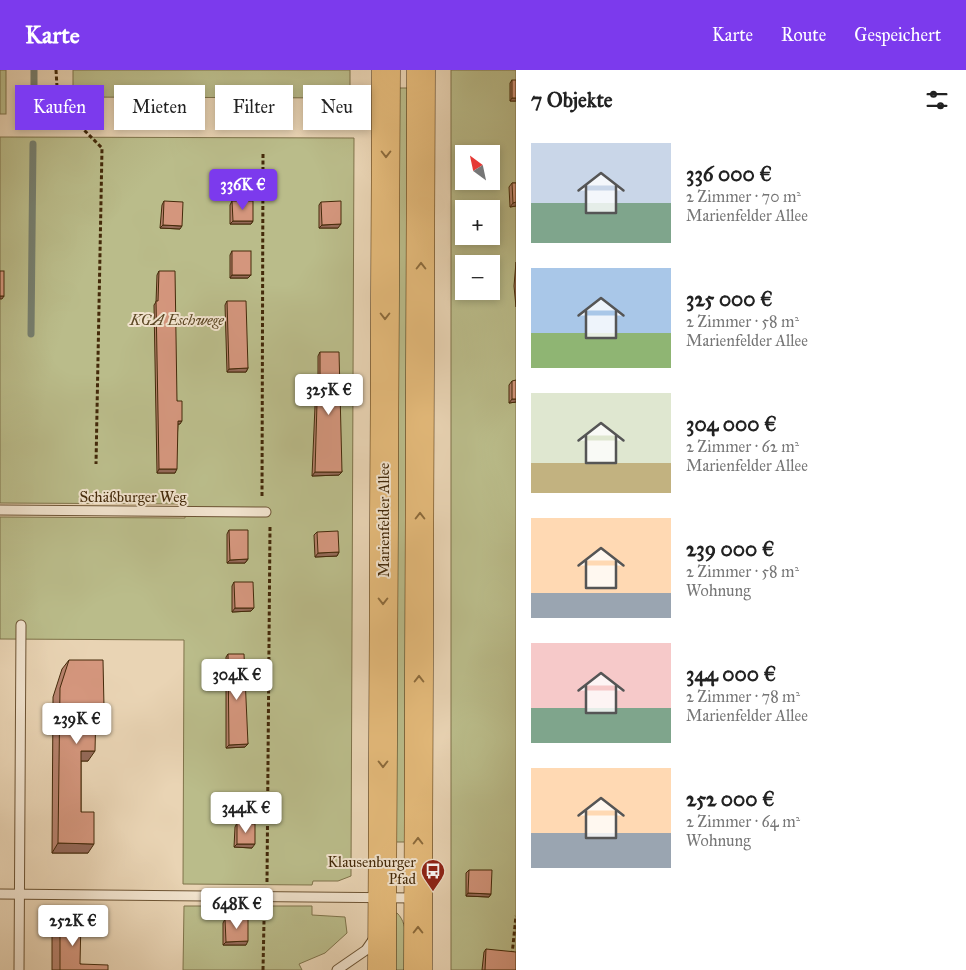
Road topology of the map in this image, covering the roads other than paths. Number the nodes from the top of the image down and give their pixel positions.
1 (386, 70) edge
2 (421, 70) edge
3 (0, 510) edge
4 (266, 512) dead end
5 (21, 625) dead end
6 (0, 894) edge
7 (19, 894) junction
8 (382, 897) junction
9 (418, 898) junction
10 (382, 929) junction
11 (19, 970) edge
12 (337, 970) edge
13 (382, 970) edge
14 (418, 970) edge

1 -> 8 main road, Marienfelder Allee
9 -> 2 main road
3 - 4 lane, Schäßburger Weg
5 - 7 lane
6 - 7 lane
7 - 8 lane
7 - 11 lane
8 - 9 lane
8 - 10 main road, Marienfelder Allee
14 -> 9 main road
10 - 12 lane
10 - 13 main road, Marienfelder Allee

